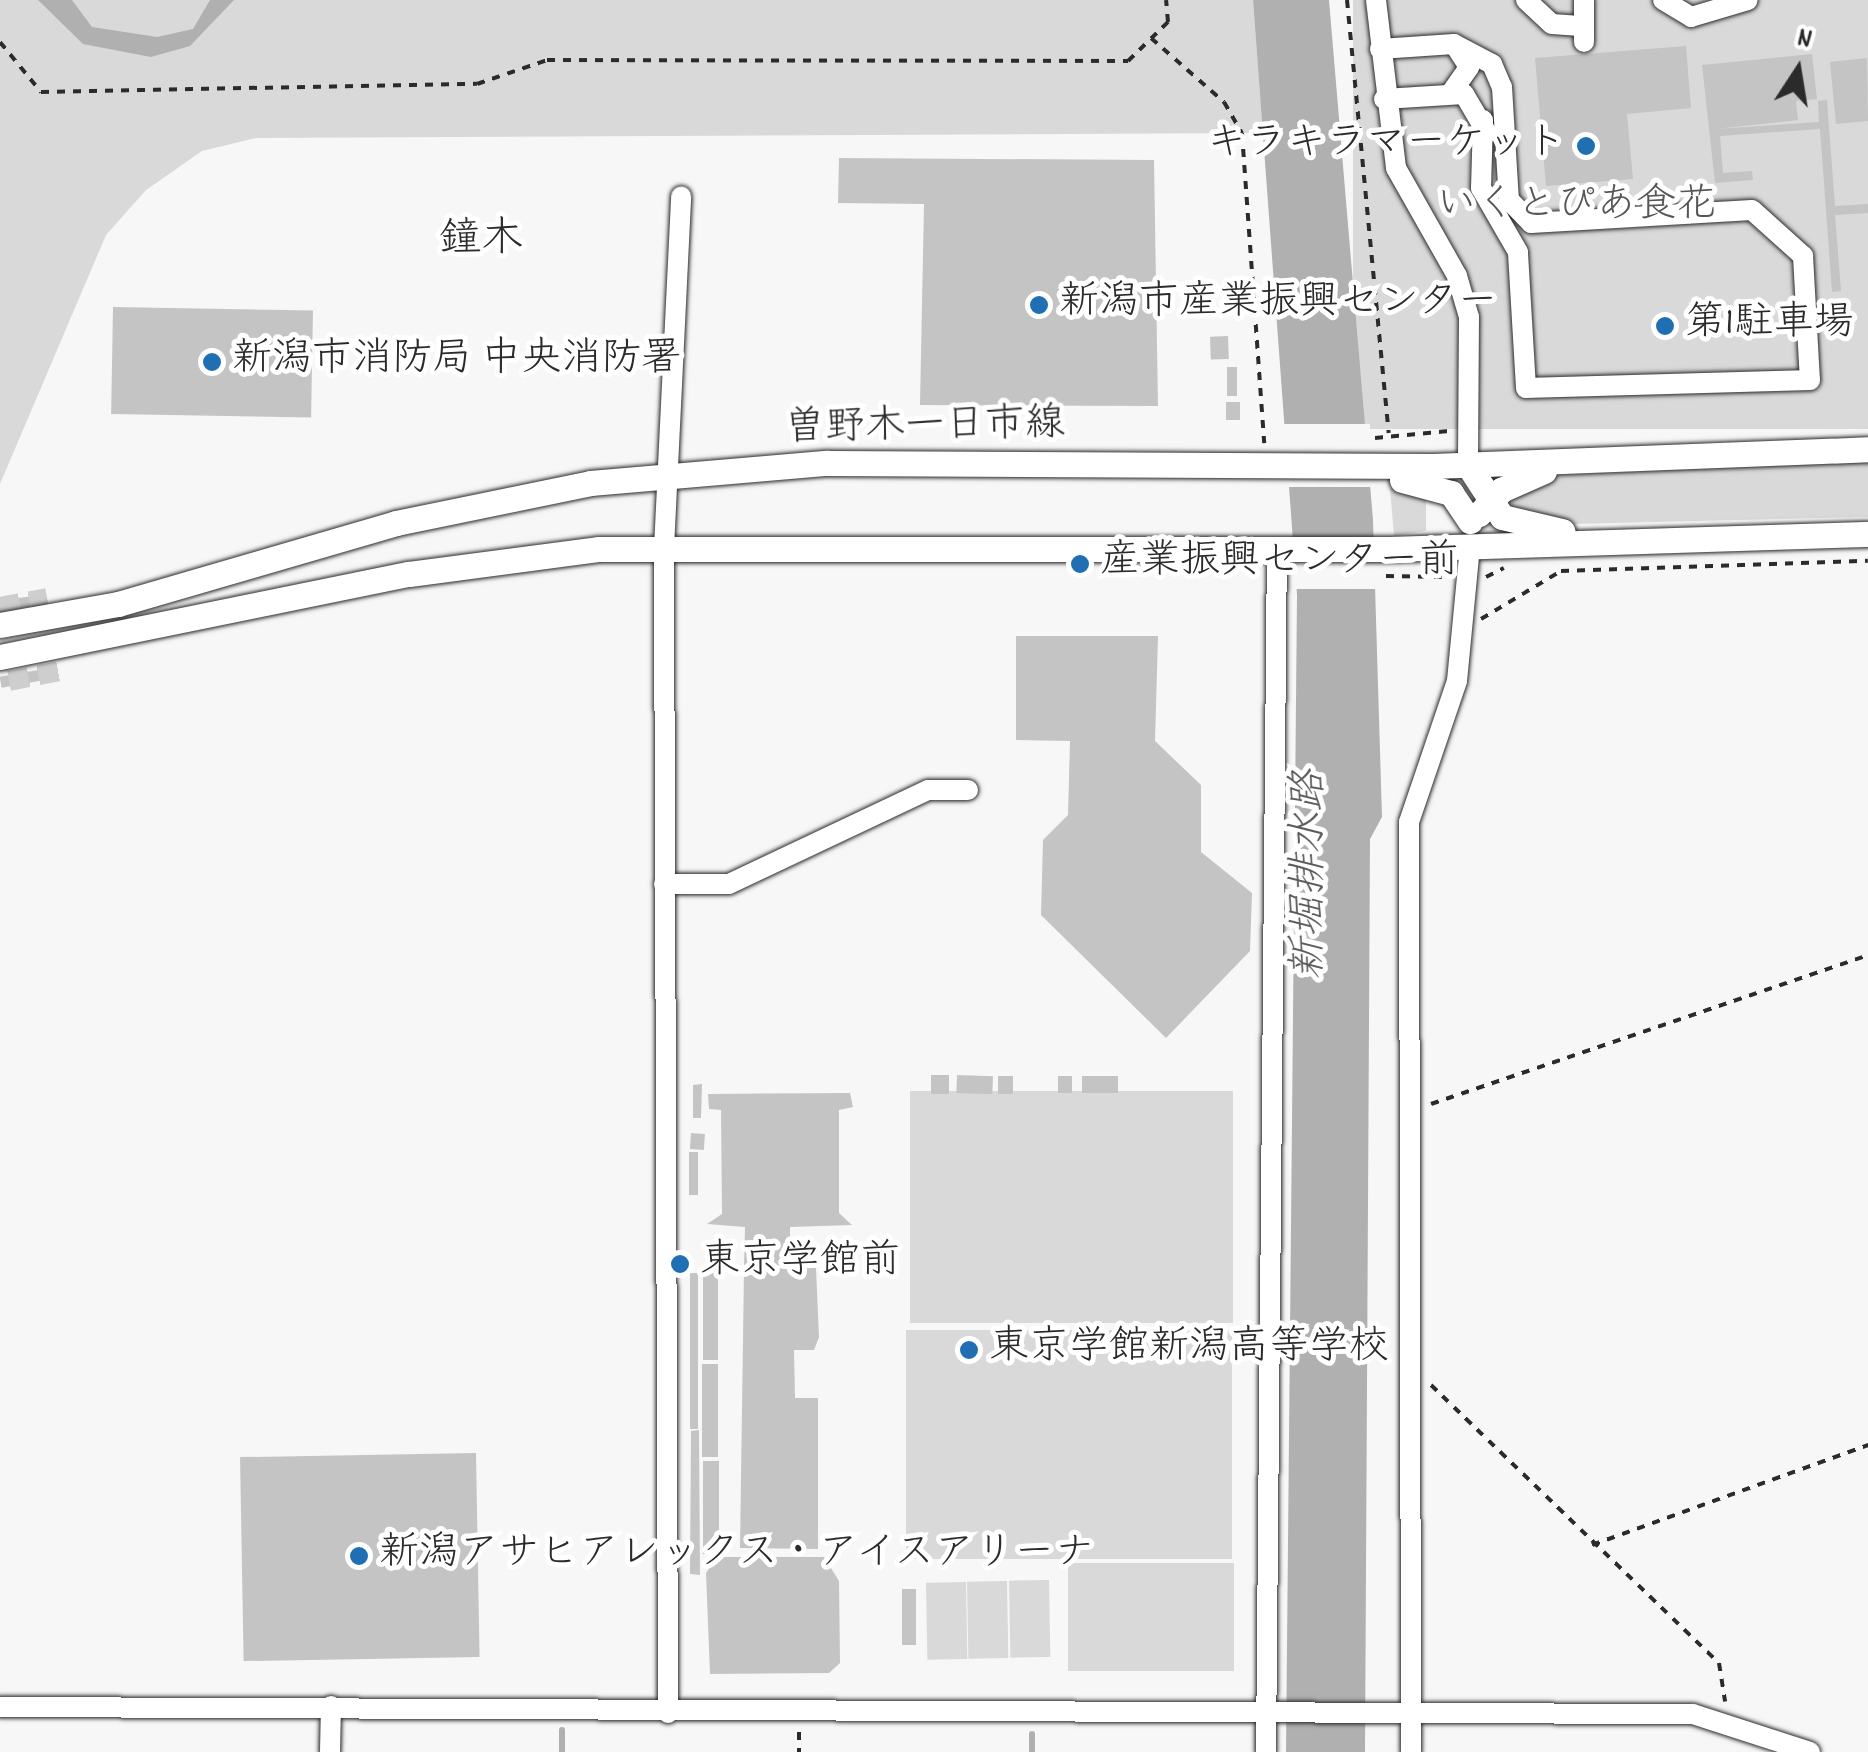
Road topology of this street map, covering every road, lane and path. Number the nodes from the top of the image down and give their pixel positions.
1 (1166, 0) edge
2 (1347, 0) edge
3 (1376, 0) edge
4 (1526, 0) edge
5 (1584, 0) edge
6 (1748, 0) edge
7 (1672, 4) edge
8 (1151, 38) junction
9 (0, 42) edge
10 (1454, 44) junction
11 (1380, 49) junction
12 (1451, 93) junction
13 (1384, 99) junction
14 (680, 196) dead end
15 (1452, 431) dead end
16 (1389, 433) junction
17 (1375, 438) dead end
18 (1868, 450) edge
19 (1564, 464) junction
20 (1280, 468) junction
21 (1377, 474) junction
22 (671, 476) junction
23 (1471, 509) junction
24 (1868, 534) edge
25 (1656, 541) junction
26 (664, 548) junction
27 (1414, 548) junction
28 (1280, 550) junction
29 (1507, 560) dead end
30 (1868, 561) edge
31 (1386, 576) dead end
32 (1450, 577) dead end
33 (1481, 577) dead end
34 (1466, 623) junction
35 (0, 625) edge
36 (0, 657) edge
37 (968, 790) dead end
38 (664, 884) junction
39 (1868, 955) edge
40 (1407, 1112) junction
41 (1406, 1373) junction
42 (1868, 1445) edge
43 (1592, 1545) junction
44 (330, 1706) junction
45 (0, 1707) edge
46 (1275, 1711) junction
47 (668, 1713) junction
48 (1407, 1713) junction
49 (1724, 1719) junction
50 (330, 1752) edge
51 (1266, 1752) edge
52 (1411, 1752) edge
53 (1810, 1752) edge

1 - 8 path
2 - 16 path
3 - 11 street
4 - 5 street
6 - 7 street
8 - 9 path
8 - 20 path
10 - 11 street
10 - 12 street
10 - 12 street
11 - 13 street
12 - 13 street
13 - 23 street
14 - 22 street
15 - 16 path
16 - 17 path
18 - 19 main road, 曽野木一日市線
19 - 23 main road, 曽野木一日市線
19 - 23 main road
20 - 21 main road, 曽野木一日市線
20 - 22 main road, 曽野木一日市線
21 - 23 main road, 曽野木一日市線
21 - 23 main road
22 - 26 street
22 - 35 main road, 曽野木一日市線
23 - 25 main road, 曽野木一日市線
23 - 25 main road
23 - 27 main road, 曽野木一日市線
23 - 27 main road
23 - 34 street
24 - 25 main road, 曽野木一日市線
26 - 28 main road, 曽野木一日市線
26 - 36 main road, 曽野木一日市線
26 - 38 street
27 - 28 main road, 曽野木一日市線
28 - 46 street
29 - 33 path
30 - 34 path
31 - 32 path
34 - 40 street
37 - 38 street
38 - 47 street
39 - 40 path
40 - 41 street
41 - 43 path
41 - 48 street
42 - 43 path
43 - 49 path
44 - 45 street
44 - 47 street
44 - 50 street
46 - 47 street
46 - 48 street
46 - 51 street
48 - 49 street
48 - 52 street
49 - 53 street

